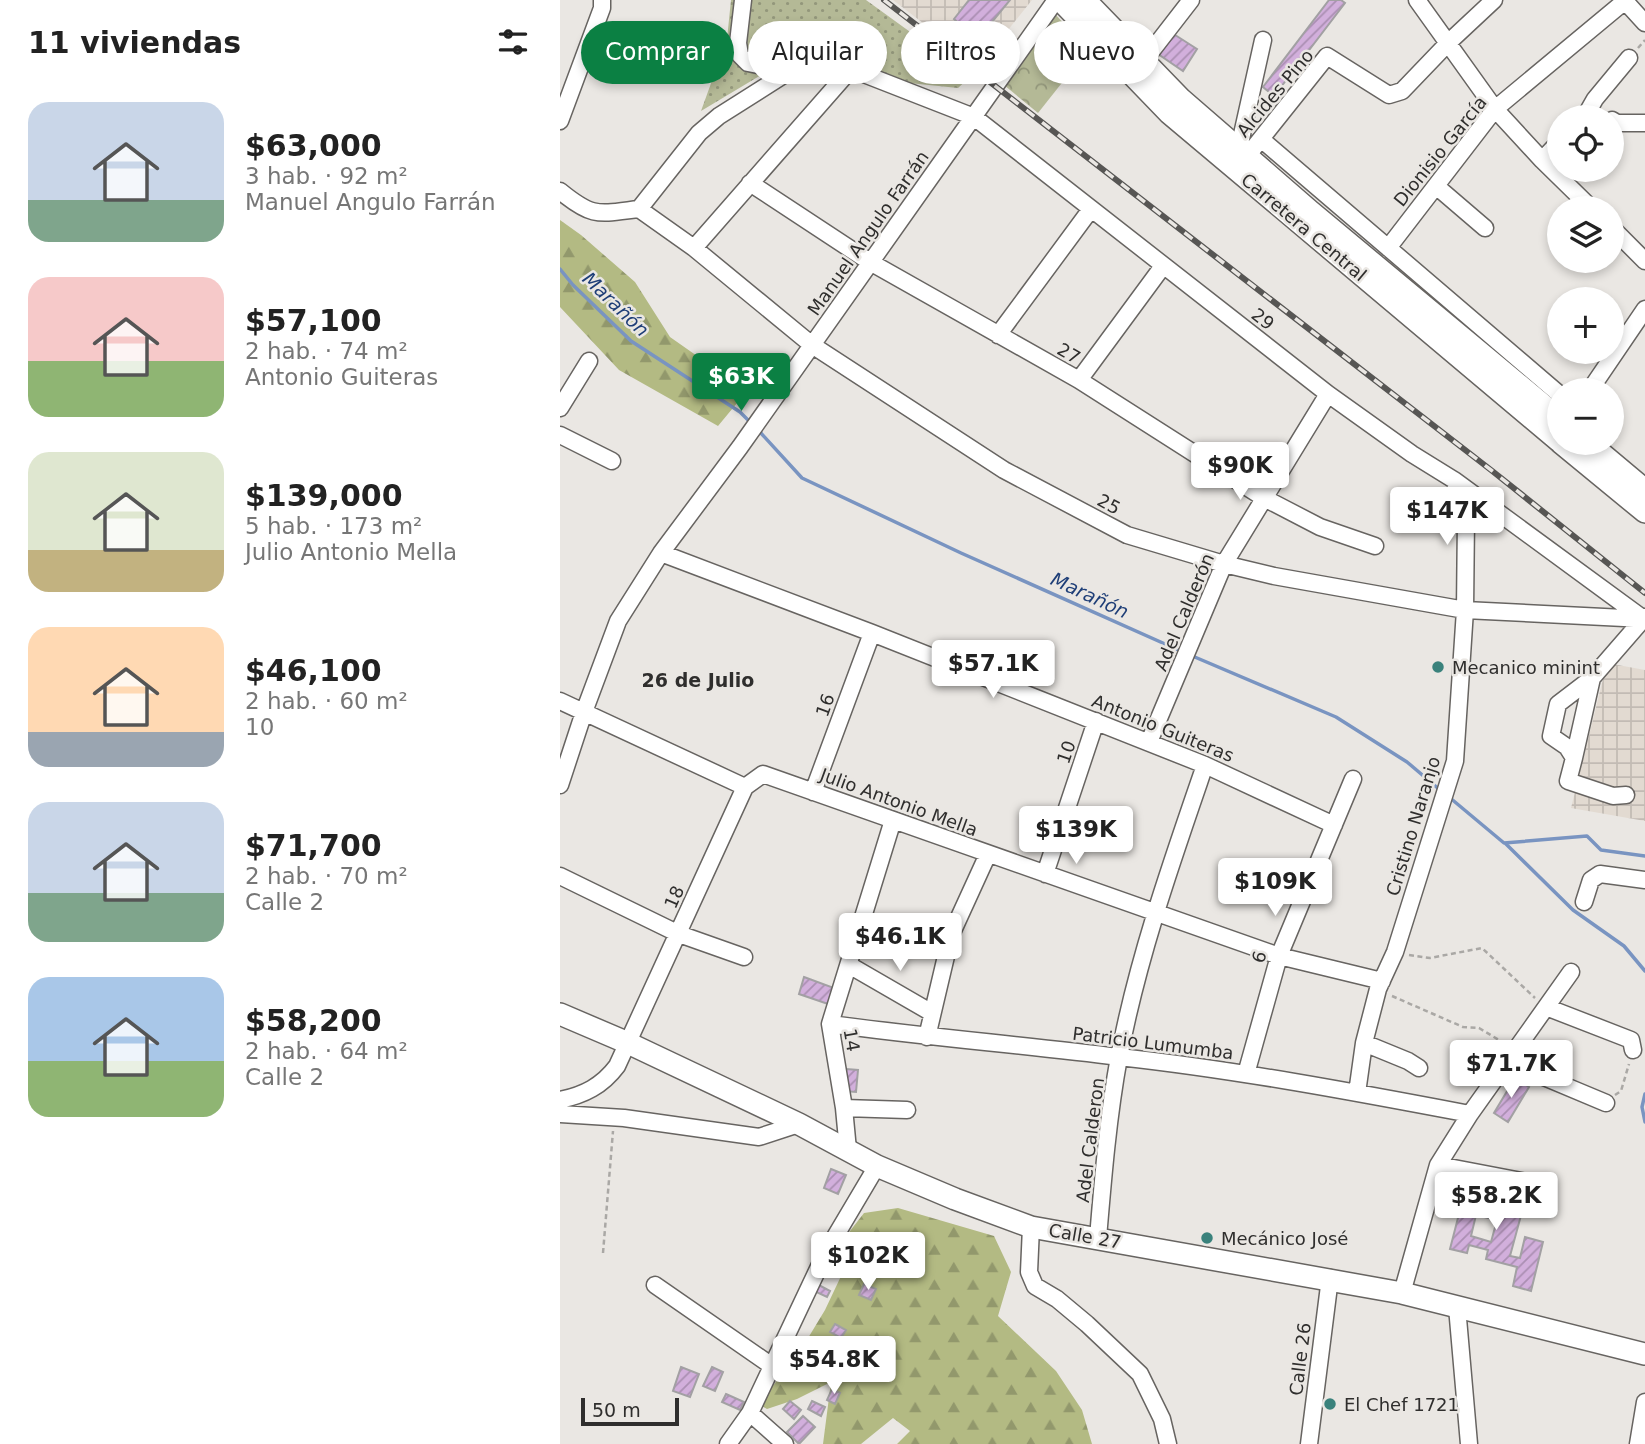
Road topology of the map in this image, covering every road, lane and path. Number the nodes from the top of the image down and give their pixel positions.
1 (602, 0) edge
2 (743, 0) edge
3 (1058, 0) edge
4 (1085, 0) edge
5 (1191, 0) edge
6 (1417, 0) edge
7 (1494, 0) edge
8 (1624, 1) edge
9 (1105, 21) edge
10 (1645, 23) edge
11 (1263, 40) dead end
12 (1159, 41) edge
13 (1449, 42) junction
14 (1629, 58) dead end
15 (748, 63) edge
16 (1159, 78) edge
17 (887, 83) edge
18 (770, 84) edge
19 (837, 84) edge
20 (1591, 105) edge
21 (1495, 109) junction
22 (974, 117) junction
23 (560, 121) edge
24 (1624, 123) edge
25 (1645, 123) edge
26 (1249, 147) junction
27 (1547, 155) edge
28 (1542, 160) junction
29 (750, 183) junction
30 (1436, 186) junction
31 (560, 191) edge
32 (1579, 196) edge
33 (639, 209) junction
34 (1091, 209) junction
35 (1485, 228) dead end
36 (1624, 240) edge
37 (694, 248) junction
38 (1388, 248) junction
39 (1645, 261) edge
40 (870, 262) junction
41 (1163, 266) junction
42 (1645, 309) edge
43 (998, 335) junction
44 (812, 345) junction
45 (589, 361) dead end
46 (1598, 378) edge
47 (1079, 380) junction
48 (1547, 384) edge
49 (1328, 394) junction
50 (560, 408) edge
51 (1547, 408) edge
52 (1547, 431) edge
53 (560, 435) edge
54 (1576, 455) edge
55 (1603, 455) edge
56 (612, 461) dead end
57 (1454, 480) junction
58 (1645, 490) edge
59 (1264, 498) junction
60 (1645, 512) edge
61 (1375, 546) dead end
62 (661, 552) junction
63 (1224, 564) junction
64 (1465, 610) junction
65 (1645, 619) edge
66 (872, 632) junction
67 (1592, 677) junction
68 (560, 701) edge
69 (584, 712) junction
70 (1096, 721) junction
71 (1149, 742) junction
72 (1574, 758) junction
73 (1205, 765) junction
74 (763, 774) joint
75 (1353, 779) dead end
76 (560, 785) edge
77 (745, 788) junction
78 (813, 792) junction
79 (1626, 795) dead end
80 (893, 820) junction
81 (1334, 825) junction
82 (988, 854) junction
83 (1045, 874) junction
84 (560, 876) edge
85 (1645, 880) edge
86 (1584, 902) dead end
87 (1155, 913) junction
88 (678, 934) junction
89 (1395, 952) junction
90 (1279, 956) junction
91 (744, 957) dead end
92 (849, 965) junction
93 (1571, 972) dead end
94 (1380, 985) junction
95 (1546, 1007) junction
96 (932, 1013) junction
97 (560, 1014) edge
98 (830, 1024) junction
99 (927, 1037) junction
100 (628, 1043) junction
101 (1364, 1043) junction
102 (1633, 1050) joint
103 (1512, 1056) junction
104 (1119, 1057) junction
105 (1419, 1068) dead end
106 (1246, 1074) junction
107 (1357, 1093) junction
108 (560, 1100) edge
109 (1606, 1103) joint
110 (844, 1108) junction
111 (907, 1110) dead end
112 (560, 1114) edge
113 (1470, 1114) junction
114 (614, 1118) junction
115 (799, 1124) junction
116 (848, 1150) junction
117 (1438, 1164) junction
118 (877, 1166) junction
119 (1527, 1182) dead end
120 (1031, 1227) junction
121 (1098, 1238) junction
122 (603, 1253) dead end
123 (1330, 1278) junction
124 (655, 1284) dead end
125 (1402, 1293) junction
126 (1457, 1307) junction
127 (1645, 1354) edge
128 (772, 1366) junction
129 (1645, 1402) edge
130 (750, 1413) junction
131 (728, 1444) edge
132 (785, 1444) edge
133 (1168, 1444) edge
134 (1310, 1444) edge
135 (1469, 1444) edge
136 (1638, 1444) edge

1 - 23 street
2 - 15 street
3 - 22 street, Manuel Angulo Farrán
3 - 52 main road, Carretera Central
4 - 9 main road, Carretera Central
5 - 12 street
6 - 13 street
7 - 13 street, Alcides Pino
8 - 10 street
8 - 21 street, Dionisio García
11 - 26 street
13 - 21 street
13 - 26 street, Alcides Pino
14 - 20 street
16 - 26 main road, Carretera Central
17 - 22 street, 29
18 - 33 street
19 - 29 street
21 - 28 street
21 - 30 street, Dionisio García
22 - 34 street, 29
22 - 40 street, Manuel Angulo Farrán
24 - 25 street
26 - 38 street
26 - 51 main road, Carretera Central
27 - 28 street
28 - 32 street
29 - 37 street
29 - 40 street, 27
30 - 35 street
30 - 38 street, Dionisio García
31 - 33 street
33 - 37 street, 25
34 - 41 street, 29
34 - 43 street
36 - 39 street
37 - 44 street, 25
38 - 48 street
40 - 43 street, 27
40 - 44 street, Manuel Angulo Farrán
41 - 47 street
41 - 49 street, 29
42 - 46 street
43 - 47 street, 27
44 - 62 street, Manuel Angulo Farrán
44 - 63 street, 25
45 - 50 street
47 - 59 street, 27
49 - 57 street, 29
49 - 59 street, Adel Calderón
53 - 56 street
54 - 60 main road, Carretera Central
55 - 58 main road
57 - 64 street, Cristino Naranjo
57 - 65 street, 29
59 - 61 street, 27
59 - 63 street, Adel Calderón
62 - 66 street, Antonio Guiteras
62 - 69 street, Manuel Angulo Farrán
63 - 64 street, 25
63 - 71 street, Adel Calderón
64 - 65 street, 25
64 - 89 street, Cristino Naranjo
65 - 67 street
66 - 70 street, Antonio Guiteras
66 - 78 street, 16
67 - 72 street
67 - 72 street
68 - 69 street
69 - 76 street, Manuel Angulo Farrán
69 - 77 street
70 - 71 street, Antonio Guiteras
70 - 83 street, 10
71 - 73 street, Antonio Guiteras
72 - 79 street
73 - 81 street, Antonio Guiteras
73 - 87 street, Adel Calderon
74 - 77 street, 18
74 - 78 street, Julio Antonio Mella
75 - 81 street, 6
77 - 88 street, 18
78 - 80 street, Julio Antonio Mella
80 - 82 street, Julio Antonio Mella
80 - 92 street, 14
81 - 90 street, 6
82 - 83 street, Julio Antonio Mella
82 - 96 street
83 - 87 street, Julio Antonio Mella
84 - 88 street
85 - 86 street
87 - 90 street, Julio Antonio Mella
87 - 104 street, Adel Calderon
88 - 91 street
88 - 100 street, 18
89 - 94 street, Cristino Naranjo
89 - 95 path
90 - 94 street, Julio Antonio Mella
90 - 106 street, 6
92 - 96 street
92 - 98 street, 14
93 - 95 street
94 - 101 street, Cristino Naranjo
94 - 103 path
95 - 102 street
95 - 103 street
96 - 99 street
97 - 100 main road, Calle 27
98 - 99 street, Patricio Lumumba
98 - 110 street, 14
99 - 104 street, Patricio Lumumba
100 - 108 street, 18
100 - 115 main road, Calle 27
101 - 105 street
101 - 107 street, Cristino Naranjo
102 - 109 path
103 - 109 street
103 - 113 street
104 - 106 street, Patricio Lumumba
104 - 121 street, Adel Calderon
106 - 107 street, Patricio Lumumba
107 - 113 street, Patricio Lumumba
110 - 111 street
110 - 116 street, 14
112 - 114 street
113 - 117 street
114 - 115 street
114 - 122 path
115 - 116 main road, Calle 27
116 - 118 main road, Calle 27
117 - 119 street
117 - 125 street
118 - 120 main road, Calle 27
118 - 128 street
120 - 121 main road, Calle 27
120 - 133 street
121 - 123 main road, Calle 27
123 - 125 main road, Calle 27
123 - 134 street, Calle 26
124 - 128 street
125 - 126 main road, Calle 27
126 - 127 main road, Calle 27
126 - 135 street
128 - 130 street
129 - 136 street
130 - 131 street
130 - 132 street

